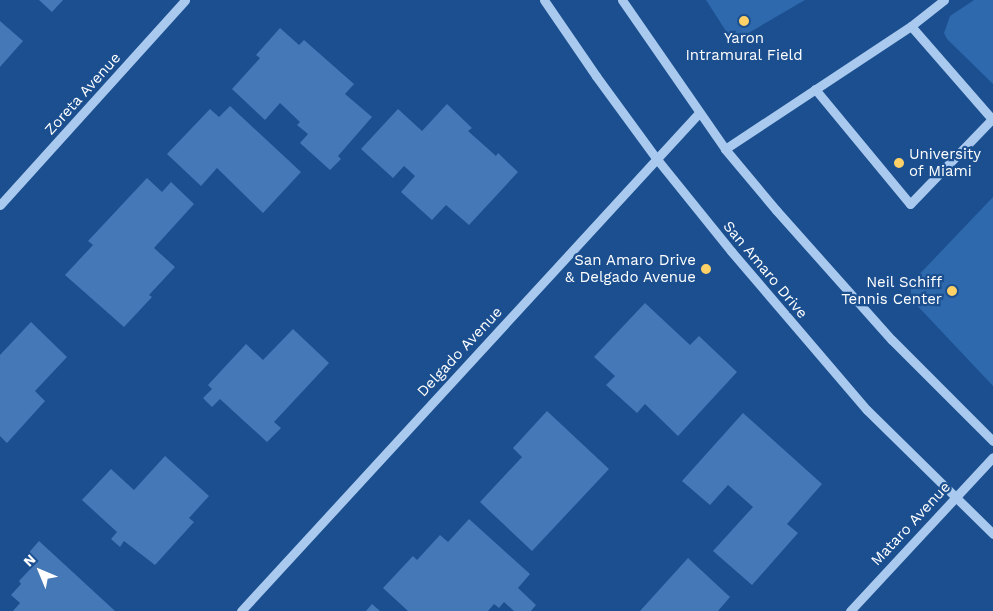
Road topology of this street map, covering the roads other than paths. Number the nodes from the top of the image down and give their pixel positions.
1 (185, 0) edge
2 (544, 0) edge
3 (622, 0) edge
4 (944, 0) edge
5 (911, 26) junction
6 (815, 89) junction
7 (699, 113) junction
8 (725, 149) junction
9 (656, 158) junction
10 (0, 205) edge
11 (993, 441) edge
12 (993, 457) edge
13 (955, 497) junction
14 (993, 534) edge
15 (241, 611) edge
16 (850, 611) edge

1 - 10 street, Zoreta Avenue
2 - 9 street, San Amaro Drive
3 - 7 street
4 - 5 street
5 - 6 street
5 - 6 street
6 - 8 street
7 - 8 street
7 - 9 street, Delgado Avenue
8 - 11 street
9 - 13 street, San Amaro Drive
9 - 15 street, Delgado Avenue
12 - 13 street, Mataro Avenue
13 - 14 street, San Amaro Drive
13 - 16 street, Mataro Avenue

